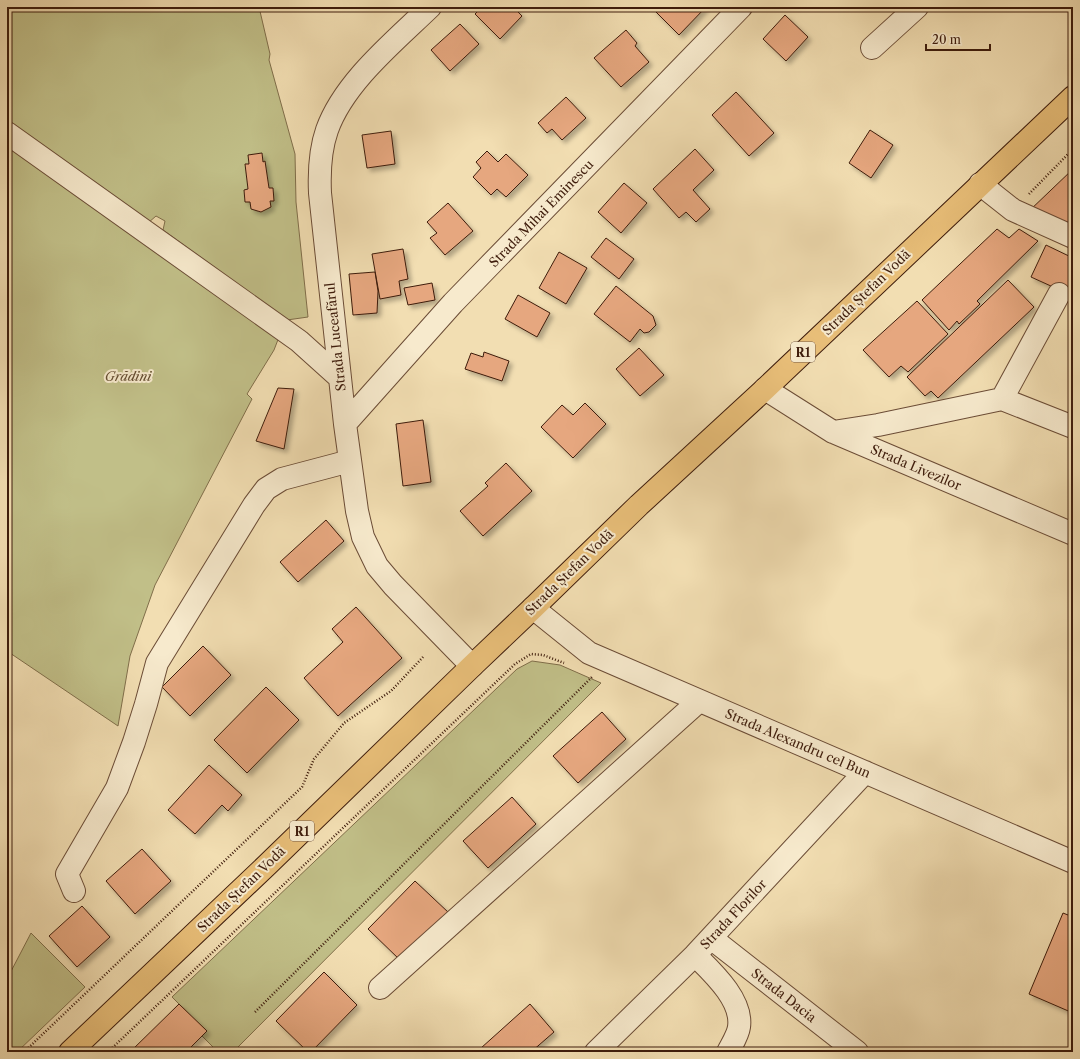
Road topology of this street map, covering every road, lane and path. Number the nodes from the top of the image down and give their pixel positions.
1 (430, 7) edge
2 (742, 7) edge
3 (917, 7) edge
4 (872, 48) dead end
5 (1073, 97) edge
6 (7, 133) edge
7 (1073, 149) edge
8 (980, 184) junction
9 (1013, 210) junction
10 (1073, 237) edge
11 (1059, 294) dead end
12 (339, 377) junction
13 (765, 389) junction
14 (1002, 398) junction
15 (345, 424) junction
16 (1073, 427) edge
17 (833, 432) junction
18 (350, 461) junction
19 (1073, 534) edge
20 (533, 608) junction
21 (424, 656) dead end
22 (565, 663) dead end
23 (472, 666) junction
24 (589, 673) dead end
25 (699, 700) junction
26 (865, 772) junction
27 (1073, 862) edge
28 (74, 890) dead end
29 (711, 938) junction
30 (695, 955) junction
31 (380, 988) dead end
32 (255, 1012) dead end
33 (24, 1052) edge
34 (70, 1052) edge
35 (108, 1052) edge
36 (596, 1052) edge
37 (728, 1052) edge
38 (857, 1052) edge

1 - 12 street, Strada Luceafărul
2 - 15 street, Strada Mihai Eminescu
3 - 4 street
5 - 8 highway, Strada Ștefan Vodă / R1
6 - 12 street
7 - 9 path
8 - 9 street
8 - 13 highway, Strada Ștefan Vodă / R1
9 - 10 street
11 - 14 street
12 - 15 street, Strada Luceafărul
13 - 17 street, Strada Livezilor
13 - 20 highway, Strada Ștefan Vodă / R1
14 - 16 street
14 - 17 street
15 - 18 street, Strada Luceafărul
17 - 19 street, Strada Livezilor
18 - 23 street, Strada Luceafărul
18 - 28 street
20 - 23 highway, Strada Ștefan Vodă / R1
20 - 25 street, Strada Alexandru cel Bun
21 - 33 path
22 - 35 path
23 - 34 highway, Strada Ștefan Vodă / R1
24 - 32 path
25 - 26 street, Strada Alexandru cel Bun
25 - 31 street
26 - 27 street, Strada Alexandru cel Bun
26 - 29 street, Strada Florilor
29 - 30 street, Strada Florilor
29 - 38 street, Strada Dacia
30 - 36 street, Strada Florilor
30 - 37 street

